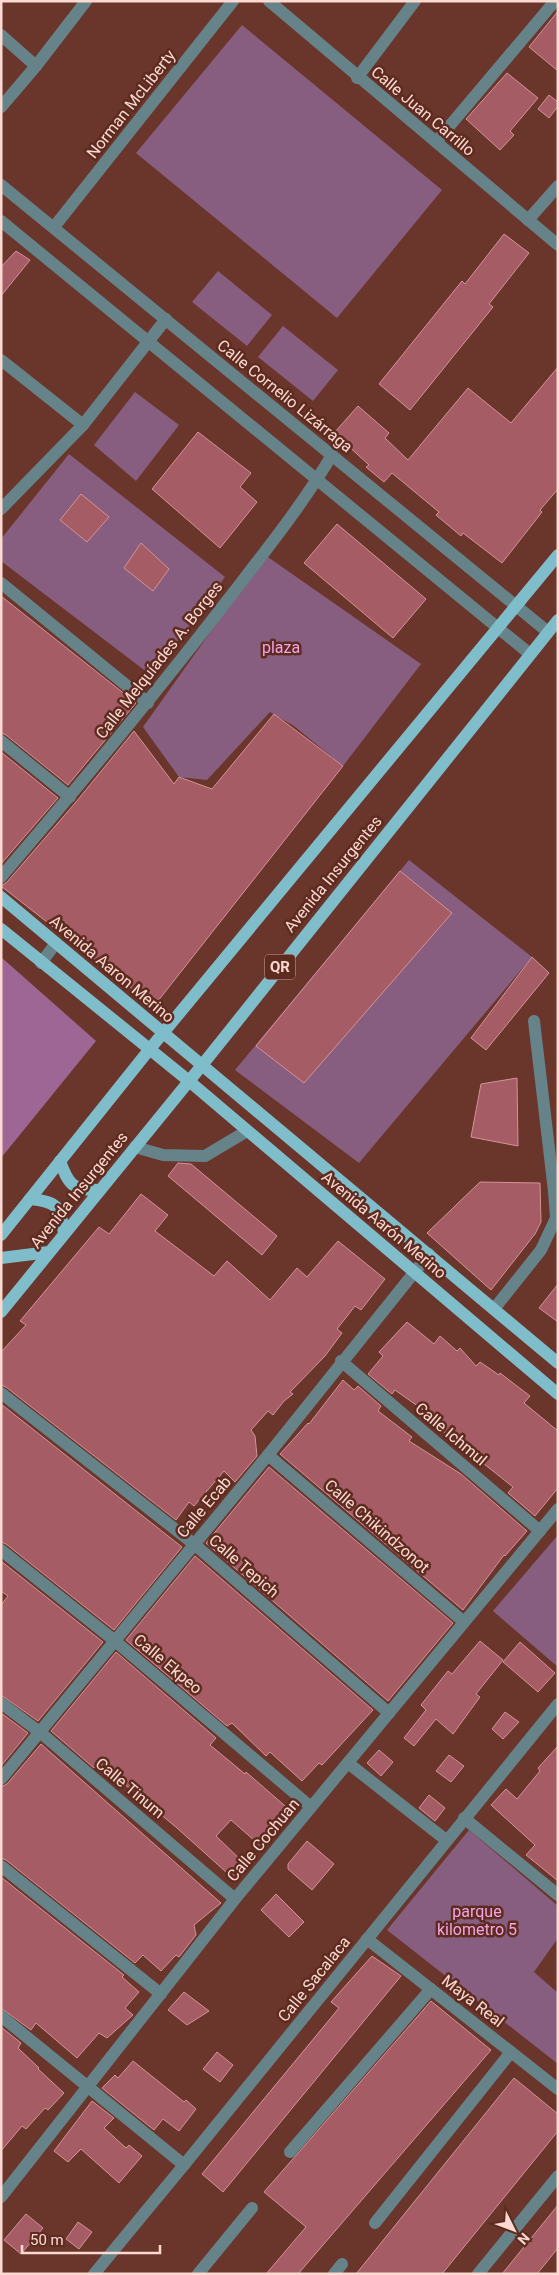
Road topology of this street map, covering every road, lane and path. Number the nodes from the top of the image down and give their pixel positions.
1 (86, 1) edge
2 (233, 1) edge
3 (269, 1) edge
4 (415, 1) edge
5 (555, 1) edge
6 (1, 35) edge
7 (36, 66) junction
8 (358, 78) junction
9 (1, 107) edge
10 (436, 142) junction
11 (1, 185) edge
12 (558, 186) edge
13 (528, 220) junction
14 (1, 221) edge
15 (54, 228) junction
16 (558, 245) edge
17 (166, 319) junction
18 (148, 341) junction
19 (1, 360) edge
20 (83, 425) junction
21 (332, 455) junction
22 (318, 480) junction
23 (1, 509) edge
24 (558, 555) edge
25 (1, 584) edge
26 (516, 606) junction
27 (558, 620) edge
28 (499, 628) junction
29 (548, 632) junction
30 (530, 654) junction
31 (148, 703) junction
32 (1, 741) edge
33 (70, 797) junction
34 (1, 878) edge
35 (1, 897) edge
36 (1, 929) edge
37 (56, 943) junction
38 (41, 963) junction
39 (534, 1021) dead end
40 (163, 1033) junction
41 (149, 1050) junction
42 (203, 1064) junction
43 (189, 1081) junction
44 (247, 1131) junction
45 (135, 1147) junction
46 (60, 1161) junction
47 (100, 1190) junction
48 (30, 1199) junction
49 (64, 1233) junction
50 (1, 1235) edge
51 (49, 1252) junction
52 (429, 1254) junction
53 (1, 1258) edge
54 (414, 1272) junction
55 (494, 1309) junction
56 (1, 1312) edge
57 (341, 1361) junction
58 (558, 1363) edge
59 (1, 1394) edge
60 (558, 1394) edge
61 (268, 1455) junction
62 (558, 1509) edge
63 (540, 1531) junction
64 (194, 1544) junction
65 (1, 1550) edge
66 (464, 1622) junction
67 (116, 1641) junction
68 (1, 1703) edge
69 (558, 1704) edge
70 (389, 1713) junction
71 (41, 1734) junction
72 (348, 1763) junction
73 (1, 1779) edge
74 (311, 1807) junction
75 (464, 1818) junction
76 (446, 1840) junction
77 (1, 1866) edge
78 (558, 1895) edge
79 (235, 1899) junction
80 (368, 1939) junction
81 (431, 1989) junction
82 (161, 1994) junction
83 (1, 2016) edge
84 (511, 2052) junction
85 (88, 2086) junction
86 (558, 2089) edge
87 (290, 2152) dead end
88 (184, 2165) junction
89 (558, 2176) edge
90 (1, 2197) edge
91 (252, 2208) dead end
92 (375, 2223) dead end
93 (94, 2274) edge
94 (198, 2274) edge
95 (478, 2274) edge

1 - 7 street
2 - 15 street, Norman McLiberty
3 - 8 street, Calle Juan Carrillo
4 - 8 street
5 - 10 street
6 - 7 street
7 - 9 street
8 - 10 street, Calle Juan Carrillo
10 - 13 street, Calle Juan Carrillo
11 - 15 street, Calle Cornelio Lizárraga
12 - 13 street
13 - 16 street, Calle Juan Carrillo
14 - 18 street
15 - 17 street, Calle Cornelio Lizárraga
17 - 18 street
17 - 21 street, Calle Cornelio Lizárraga
18 - 20 street
18 - 22 street
19 - 20 street
20 - 23 street
21 - 22 street, Calle Melquíades A. Borges
21 - 26 street, Calle Cornelio Lizárraga
22 - 28 street
22 - 31 street, Calle Melquíades A. Borges
24 - 26 main road, Avenida Insurgentes
25 - 31 street
26 - 28 main road, Avenida Insurgentes
26 - 29 street, Calle Cornelio Lizárraga
27 - 29 main road, Avenida Insurgentes / QR
28 - 30 street
28 - 40 main road, Avenida Insurgentes
29 - 30 main road, Avenida Insurgentes / QR
30 - 42 main road, Avenida Insurgentes / QR
31 - 33 street, Calle Melquíades A. Borges
32 - 33 street
33 - 34 street, Calle Melquíades A. Borges
35 - 37 main road, Avenida Aaron Merino
36 - 38 main road
37 - 38 street
37 - 40 main road, Avenida Aaron Merino
38 - 41 main road
39 - 55 street
40 - 41 main road, Avenida Insurgentes
40 - 42 main road, Avenida Aaron Merino
41 - 43 main road
41 - 46 main road, Avenida Insurgentes
42 - 43 main road, Avenida Insurgentes / QR
42 - 52 main road, Avenida Aarón Merino
43 - 44 main road, Avenida Aarón Merino
43 - 45 main road, Avenida Insurgentes / QR
44 - 45 street
44 - 54 main road, Avenida Aarón Merino
45 - 47 main road, Avenida Insurgentes / QR
46 - 47 main road
46 - 48 main road, Avenida Insurgentes
47 - 49 main road, Avenida Insurgentes / QR
48 - 49 main road
48 - 50 main road, Avenida Insurgentes
49 - 51 main road, Avenida Insurgentes / QR
51 - 53 main road
51 - 56 main road, Avenida Insurgentes / QR
52 - 54 street, Calle Ecab
52 - 55 main road, Avenida Aarón Merino
54 - 57 street, Calle Ecab
54 - 60 main road, Avenida Aarón Merino
55 - 58 main road, Avenida Aarón Merino
57 - 61 street, Calle Ecab
57 - 63 street, Calle Ichmul
59 - 64 street, Calle Tepich
61 - 64 street, Calle Ecab
61 - 66 street, Calle Chikindzonot
62 - 63 street, Calle Cochuan
63 - 66 street, Calle Cochuan
64 - 67 street, Calle Ecab
64 - 70 street, Calle Tepich
65 - 67 street, Calle Ekpeo
66 - 70 street, Calle Cochuan
67 - 71 street, Calle Ecab
67 - 74 street, Calle Ekpeo
68 - 71 street, Calle Tinum
69 - 75 street, Calle Sacalaca
70 - 72 street, Calle Cochuan
71 - 73 street, Calle Ecab
71 - 79 street, Calle Tinum
72 - 74 street, Calle Cochuan
72 - 76 street
74 - 79 street, Calle Cochuan
75 - 76 street, Calle Sacalaca
75 - 78 street
76 - 80 street, Calle Sacalaca
77 - 82 street
79 - 82 street, Calle Cochuan
80 - 81 street, Maya Real
80 - 88 street, Calle Sacalaca
81 - 84 street, Maya Real
81 - 87 street
82 - 85 street, Calle Cochuan
83 - 85 street
84 - 86 street, Maya Real
84 - 92 street
85 - 88 street
85 - 90 street, Calle Cochuan
88 - 93 street, Calle Sacalaca
89 - 95 street
91 - 94 street

